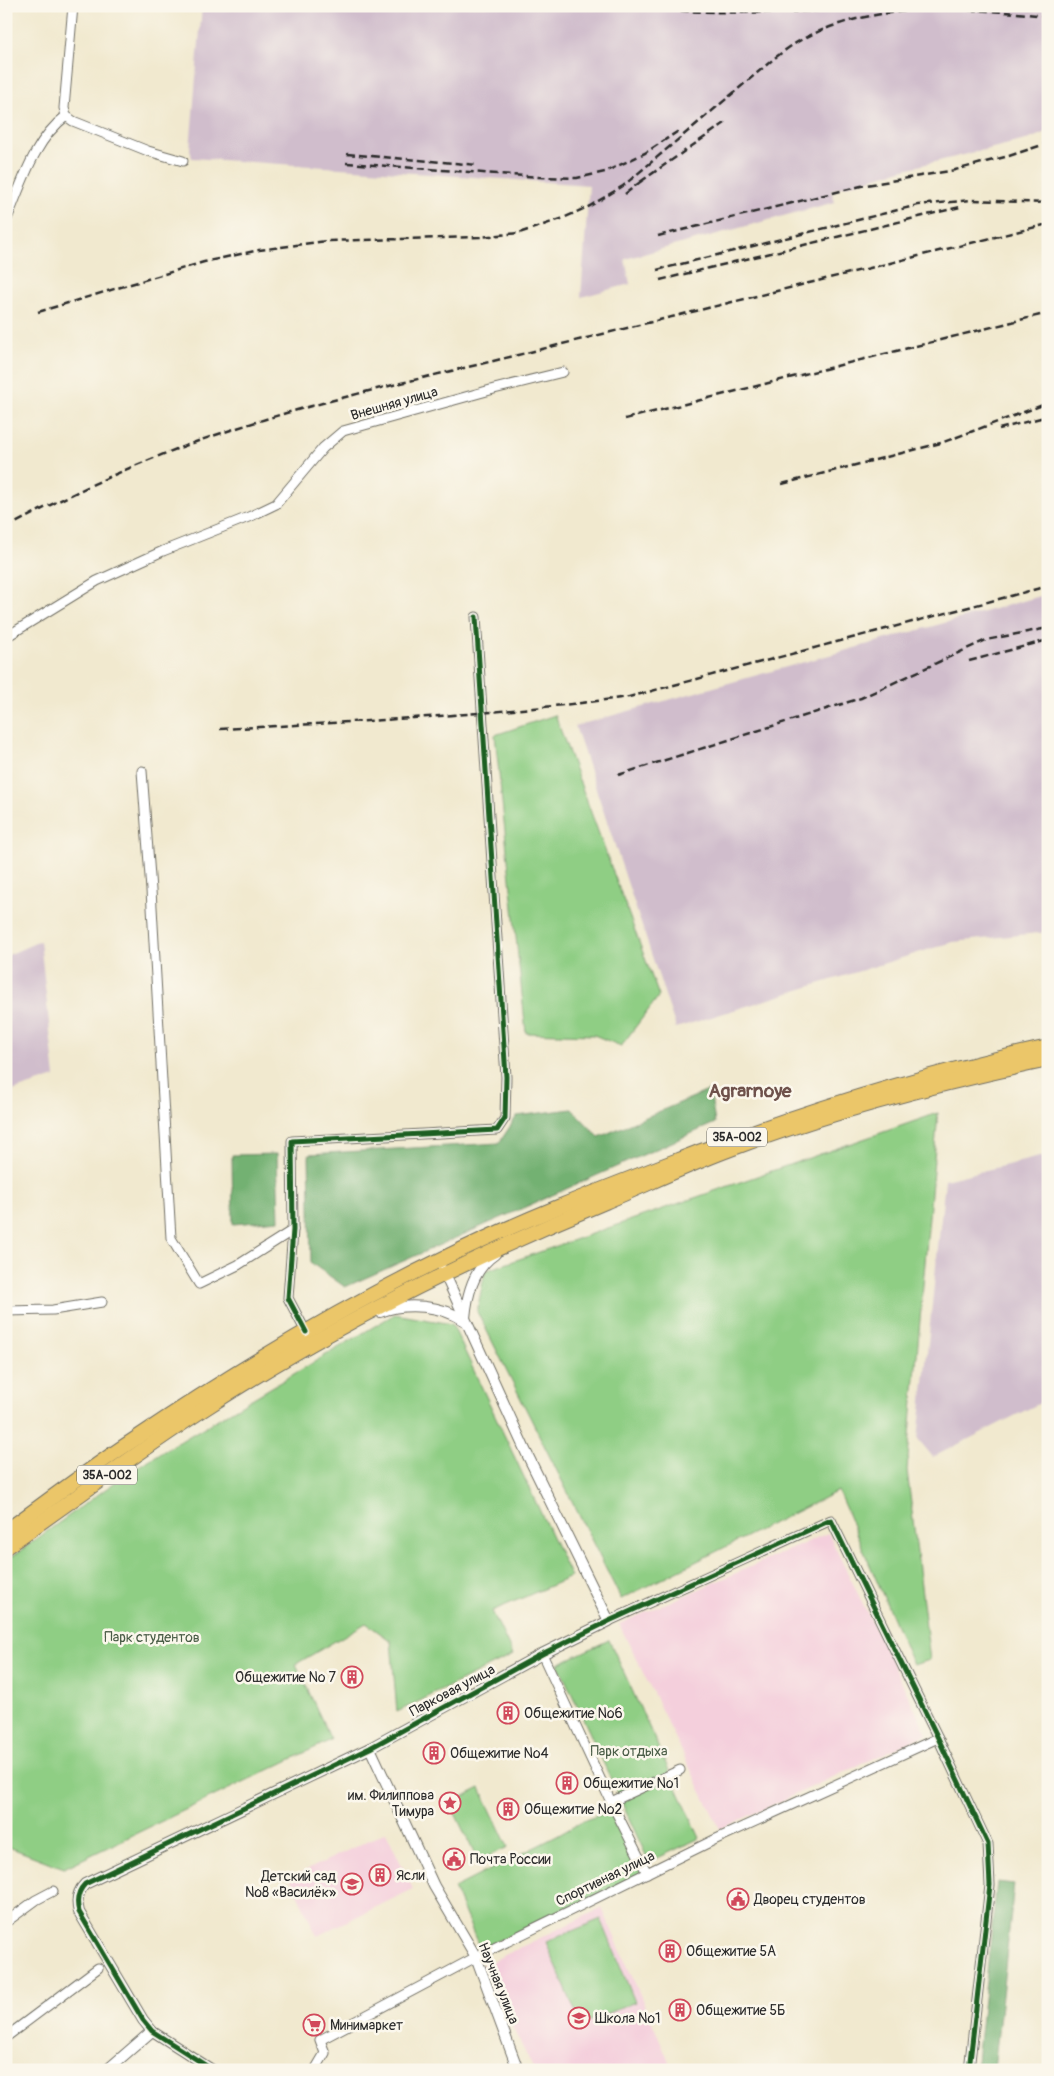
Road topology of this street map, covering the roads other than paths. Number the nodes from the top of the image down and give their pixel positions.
1 (73, 6) edge
2 (66, 116) junction
3 (183, 161) dead end
4 (6, 221) edge
5 (563, 372) dead end
6 (476, 617) dead end
7 (6, 637) edge
8 (142, 771) dead end
9 (1048, 1047) edge
10 (1048, 1060) edge
11 (293, 1230) junction
12 (511, 1242) junction
13 (439, 1260) junction
14 (445, 1274) junction
15 (102, 1302) dead end
16 (6, 1312) edge
17 (355, 1320) junction
18 (465, 1321) junction
19 (306, 1332) junction
20 (6, 1531) edge
21 (6, 1547) edge
22 (609, 1621) junction
23 (542, 1654) junction
24 (938, 1738) junction
25 (370, 1748) junction
26 (680, 1770) dead end
27 (611, 1802) junction
28 (647, 1872) junction
29 (53, 1891) dead end
30 (6, 1922) edge
31 (476, 1956) junction
32 (98, 1968) dead end
33 (152, 2030) junction
34 (6, 2037) edge
35 (106, 2070) edge
36 (213, 2070) edge
37 (315, 2070) edge
38 (518, 2070) edge
39 (969, 2070) edge

1 - 2 street
2 - 3 street
2 - 4 street
5 - 7 street, Внешняя улица
6 - 11 street
8 - 11 street
9 - 13 main road, 35А-002
10 - 12 main road, 35А-002
11 - 19 street
12 - 14 main road, 35А-002
12 - 18 street
13 - 14 street
13 - 19 main road, 35А-002
14 - 17 main road, 35А-002
14 - 18 street
15 - 16 street
17 - 18 street
17 - 21 main road, 35А-002
18 - 22 street
19 - 20 main road, 35А-002
22 - 23 street, Парковая улица
22 - 24 street, Парковая улица
23 - 25 street, Парковая улица
23 - 27 street
24 - 28 street, Спортивная улица
24 - 39 street
25 - 31 street, Научная улица
25 - 33 street, Парковая улица
26 - 27 street
27 - 28 street
28 - 31 street, Спортивная улица
29 - 30 street
31 - 37 street, Спортивная улица
31 - 38 street, Научная улица
32 - 34 street
33 - 35 street
33 - 36 street

